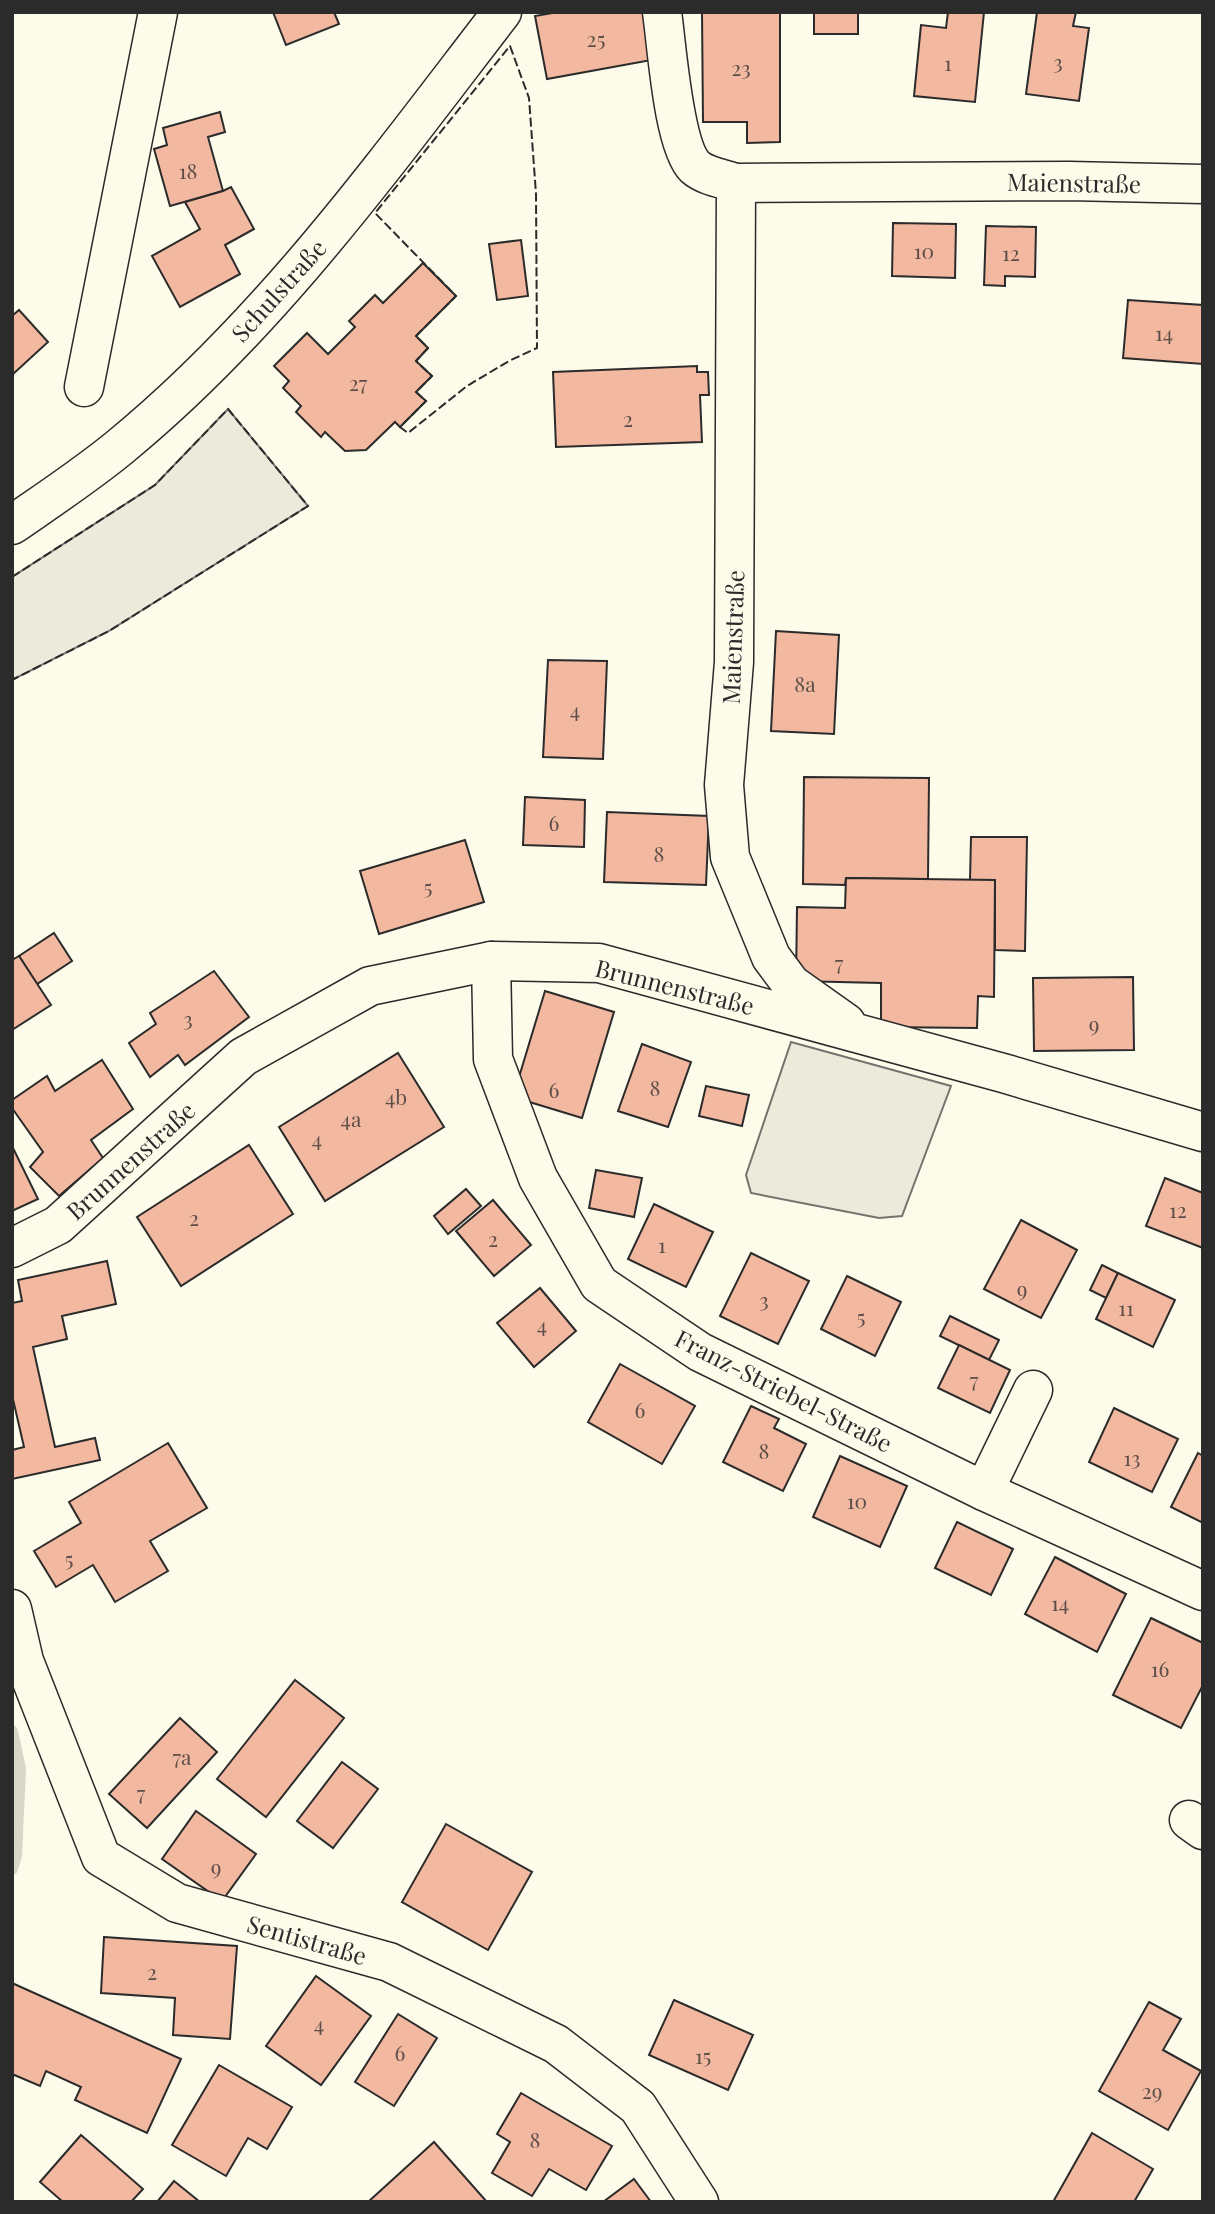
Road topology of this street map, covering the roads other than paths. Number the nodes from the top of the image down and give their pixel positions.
1 (158, 12) edge
2 (502, 12) edge
3 (662, 12) edge
4 (736, 183) junction
5 (1203, 184) edge
6 (84, 387) dead end
7 (12, 525) edge
8 (491, 961) junction
9 (866, 1037) junction
10 (1203, 1132) edge
11 (12, 1248) edge
12 (1033, 1390) dead end
13 (984, 1491) junction
14 (1203, 1591) edge
15 (12, 1609) edge
16 (699, 2202) edge

1 - 6 street
2 - 7 street, Schulstraße
3 - 4 street, Maienstraße
4 - 5 street, Maienstraße
4 - 9 street, Maienstraße
8 - 9 street, Brunnenstraße
8 - 11 street, Brunnenstraße
8 - 13 street, Franz-Striebel-Straße
9 - 10 street, Brunnenstraße
12 - 13 street
13 - 14 street, Franz-Striebel-Straße
15 - 16 street, Sentistraße

